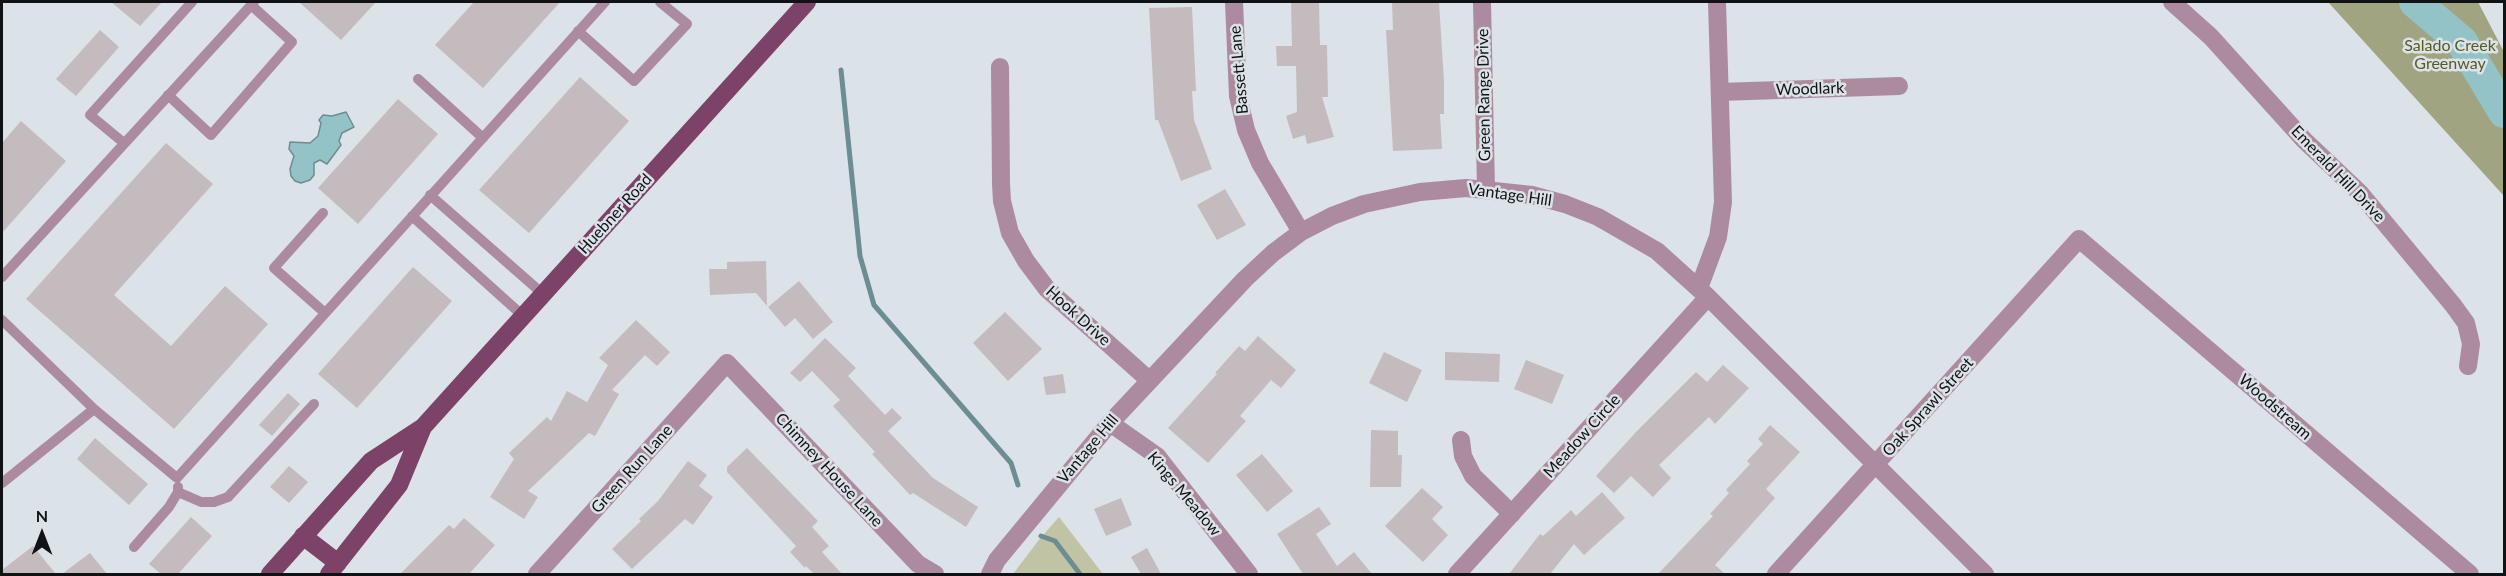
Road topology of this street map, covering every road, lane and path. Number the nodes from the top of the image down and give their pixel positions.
1 (192, 2) edge
2 (605, 2) edge
3 (660, 2) edge
4 (807, 2) edge
5 (1234, 2) edge
6 (1482, 2) edge
7 (1717, 2) edge
8 (2172, 2) edge
9 (252, 3) edge
10 (578, 31) junction
11 (1000, 67) dead end
12 (418, 79) dead end
13 (1899, 86) dead end
14 (1720, 92) junction
15 (168, 95) junction
16 (483, 138) junction
17 (124, 143) junction
18 (1486, 189) junction
19 (430, 195) junction
20 (323, 213) dead end
21 (412, 216) junction
22 (1301, 232) junction
23 (2079, 240) joint
24 (2, 277) edge
25 (1704, 292) junction
26 (543, 294) junction
27 (325, 313) junction
28 (522, 315) junction
29 (2, 320) edge
30 (727, 363) joint
31 (2468, 366) dead end
32 (1149, 380) junction
33 (314, 404) dead end
34 (94, 409) junction
35 (1110, 423) junction
36 (423, 427) junction
37 (1461, 440) dead end
38 (1876, 465) junction
39 (177, 478) junction
40 (2, 483) edge
41 (178, 492) junction
42 (1512, 514) junction
43 (303, 537) junction
44 (134, 548) dead end
45 (333, 569) edge
46 (270, 574) edge
47 (537, 574) edge
48 (935, 574) edge
49 (990, 574) edge
50 (1249, 574) edge
51 (1457, 574) edge
52 (1776, 574) edge
53 (1985, 574) edge
54 (2470, 574) edge

1 - 17 lane
2 - 10 lane
3 - 10 lane
4 - 26 main road, Huebner Road
5 - 22 street, Bassett Lane
6 - 18 street, Green Range Drive
7 - 14 street, Meadow Circle
8 - 31 street, Emerald Hill Drive
9 - 15 lane
9 - 15 lane
10 - 16 lane
11 - 32 street, Hook Drive
12 - 16 lane
13 - 14 street, Woodlark
14 - 25 street, Meadow Circle
15 - 17 lane
16 - 19 lane
17 - 24 lane
18 - 22 street, Vantage Hill
18 - 25 street, Vantage Hill
19 - 21 lane
19 - 26 lane
20 - 27 lane
21 - 27 lane
21 - 28 lane
22 - 32 street, Vantage Hill
23 - 38 street, Oak Sprawl Street
23 - 54 street, Woodstream
25 - 38 street, Vantage Hill
25 - 42 street, Meadow Circle
26 - 28 main road, Huebner Road
27 - 39 lane
28 - 36 main road, Huebner Road
29 - 34 lane
30 - 47 street, Green Run Lane
30 - 48 street, Chimney House Lane
32 - 35 street, Vantage Hill
33 - 41 lane
34 - 39 lane
34 - 40 lane
35 - 49 street, Vantage Hill
35 - 50 street, Kings Meadow
36 - 43 main road, Huebner Road
36 - 45 main road, Huebner Road
37 - 42 street
38 - 52 street, Oak Sprawl Street
38 - 53 street, Vantage Hill
39 - 41 lane
41 - 44 lane
42 - 51 street, Meadow Circle
43 - 45 main road
43 - 46 main road, Huebner Road

